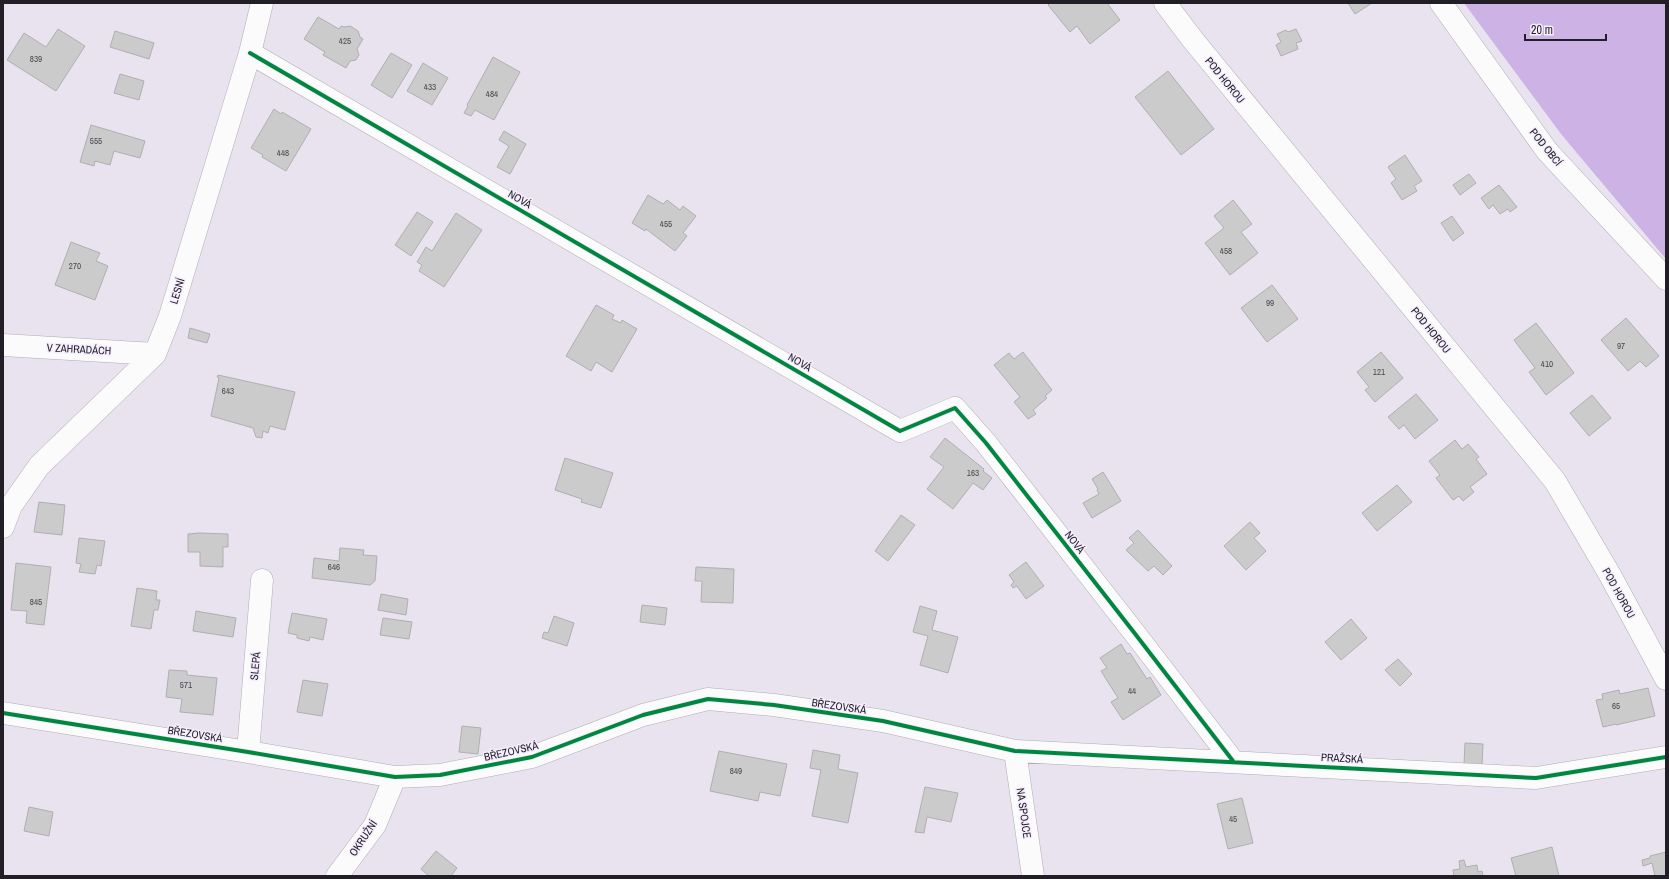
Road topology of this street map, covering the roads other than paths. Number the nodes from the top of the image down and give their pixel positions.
1 (262, 3) edge
2 (1165, 3) edge
3 (1442, 3) edge
4 (250, 53) junction
5 (1666, 279) edge
6 (3, 345) edge
7 (155, 354) junction
8 (3, 527) edge
9 (262, 580) dead end
10 (1666, 679) edge
11 (3, 713) edge
12 (1015, 751) junction
13 (248, 752) junction
14 (1666, 757) edge
15 (1233, 761) junction
16 (395, 777) junction
17 (337, 876) edge
18 (1033, 876) edge

1 - 4 street, LESNÍ
2 - 10 street, POD HOROU
3 - 5 street, POD OBCÍ
4 - 7 street, LESNÍ
4 - 15 street, NOVÁ
6 - 7 street, V ZAHRADÁCH
7 - 8 street, LESNÍ
9 - 13 street, SLEPÁ
11 - 13 street, BŘEZOVSKÁ
12 - 15 street, PRAŽSKÁ
12 - 16 street, BŘEZOVSKÁ
12 - 18 street, NA SPOJCE
13 - 16 street, BŘEZOVSKÁ
14 - 15 street, PRAŽSKÁ
16 - 17 street, OKRUŽNÍ

